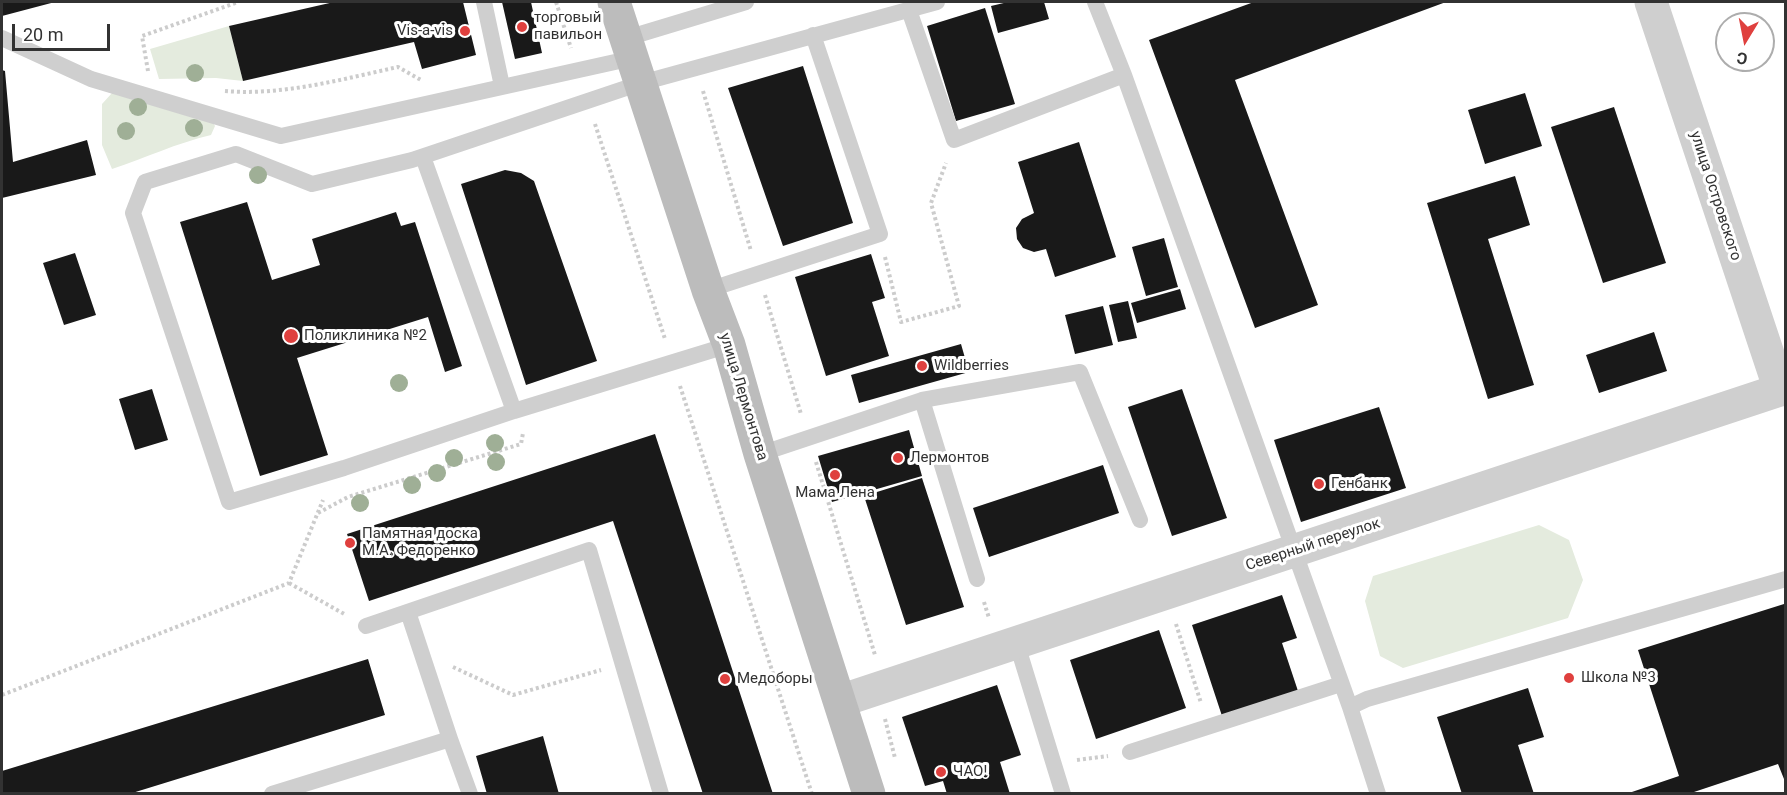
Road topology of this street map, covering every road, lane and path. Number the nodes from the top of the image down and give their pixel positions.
1 (238, 2) edge
2 (484, 2) edge
3 (556, 2) edge
4 (614, 2) edge
5 (746, 2) edge
6 (937, 2) edge
7 (1095, 2) edge
8 (1651, 2) edge
9 (909, 9) junction
10 (813, 35) junction
11 (2, 38) edge
12 (634, 60) junction
13 (696, 68) junction
14 (578, 69) junction
15 (149, 75) dead end
16 (1124, 75) junction
17 (424, 82) dead end
18 (502, 86) junction
19 (218, 91) dead end
20 (588, 101) junction
21 (954, 140) junction
22 (423, 157) junction
23 (880, 234) junction
24 (759, 275) junction
25 (708, 290) junction
26 (729, 345) junction
27 (672, 363) junction
28 (1784, 394) edge
29 (922, 400) junction
30 (521, 408) junction
31 (808, 438) junction
32 (760, 454) junction
33 (334, 471) junction
34 (318, 513) junction
35 (1140, 520) dead end
36 (1294, 552) junction
37 (977, 579) joint
38 (1785, 579) edge
39 (289, 583) junction
40 (408, 612) junction
41 (1172, 614) dead end
42 (366, 626) joint
43 (1007, 644) junction
44 (421, 652) junction
45 (622, 663) junction
46 (1341, 684) junction
47 (880, 688) junction
48 (2, 695) edge
49 (840, 701) junction
50 (1350, 707) junction
51 (1209, 726) junction
52 (450, 739) junction
53 (1130, 752) joint
54 (897, 764) dead end
55 (1054, 764) junction
56 (272, 794) edge
57 (470, 794) edge
58 (661, 794) edge
59 (812, 794) edge
60 (869, 794) edge
61 (1063, 794) edge
62 (1378, 794) edge

1 - 15 path
2 - 18 lane
3 - 14 path
4 - 12 main road, улица Лермонтова
5 - 12 lane
6 - 9 lane
7 - 16 lane
8 - 28 street, улица Островского
9 - 10 lane
9 - 21 lane
10 - 13 lane
10 - 23 lane
11 - 18 lane
12 - 13 lane
12 - 14 lane
12 - 20 lane
12 - 25 main road, улица Лермонтова
13 - 24 path
14 - 18 lane
16 - 21 lane
16 - 36 lane
17 - 19 path
20 - 22 lane
20 - 27 path
21 - 23 path
22 - 30 lane
22 - 33 lane
23 - 24 lane
24 - 25 lane
24 - 31 path
25 - 26 main road, улица Лермонтова
26 - 27 lane
26 - 32 main road, улица Лермонтова
27 - 30 lane
27 - 59 path
28 - 36 street, Северный переулок
29 - 31 lane
29 - 35 lane
29 - 37 lane
30 - 33 lane
30 - 34 path
31 - 32 lane
31 - 47 path
32 - 49 main road, улица Лермонтова
33 - 34 path
34 - 39 path
36 - 43 street, Северный переулок
36 - 46 lane
37 - 43 path
38 - 50 lane
39 - 42 path
39 - 48 path
40 - 42 lane
40 - 44 lane
40 - 45 lane
41 - 51 path
43 - 47 street, Северный переулок
43 - 55 lane
44 - 45 path
44 - 52 lane
45 - 58 lane
46 - 50 lane
46 - 51 lane
47 - 49 street, Северный переулок
47 - 54 path
49 - 60 main road, улица Лермонтова
50 - 62 lane
51 - 53 lane
52 - 56 lane
52 - 57 lane
53 - 55 path
55 - 61 lane

